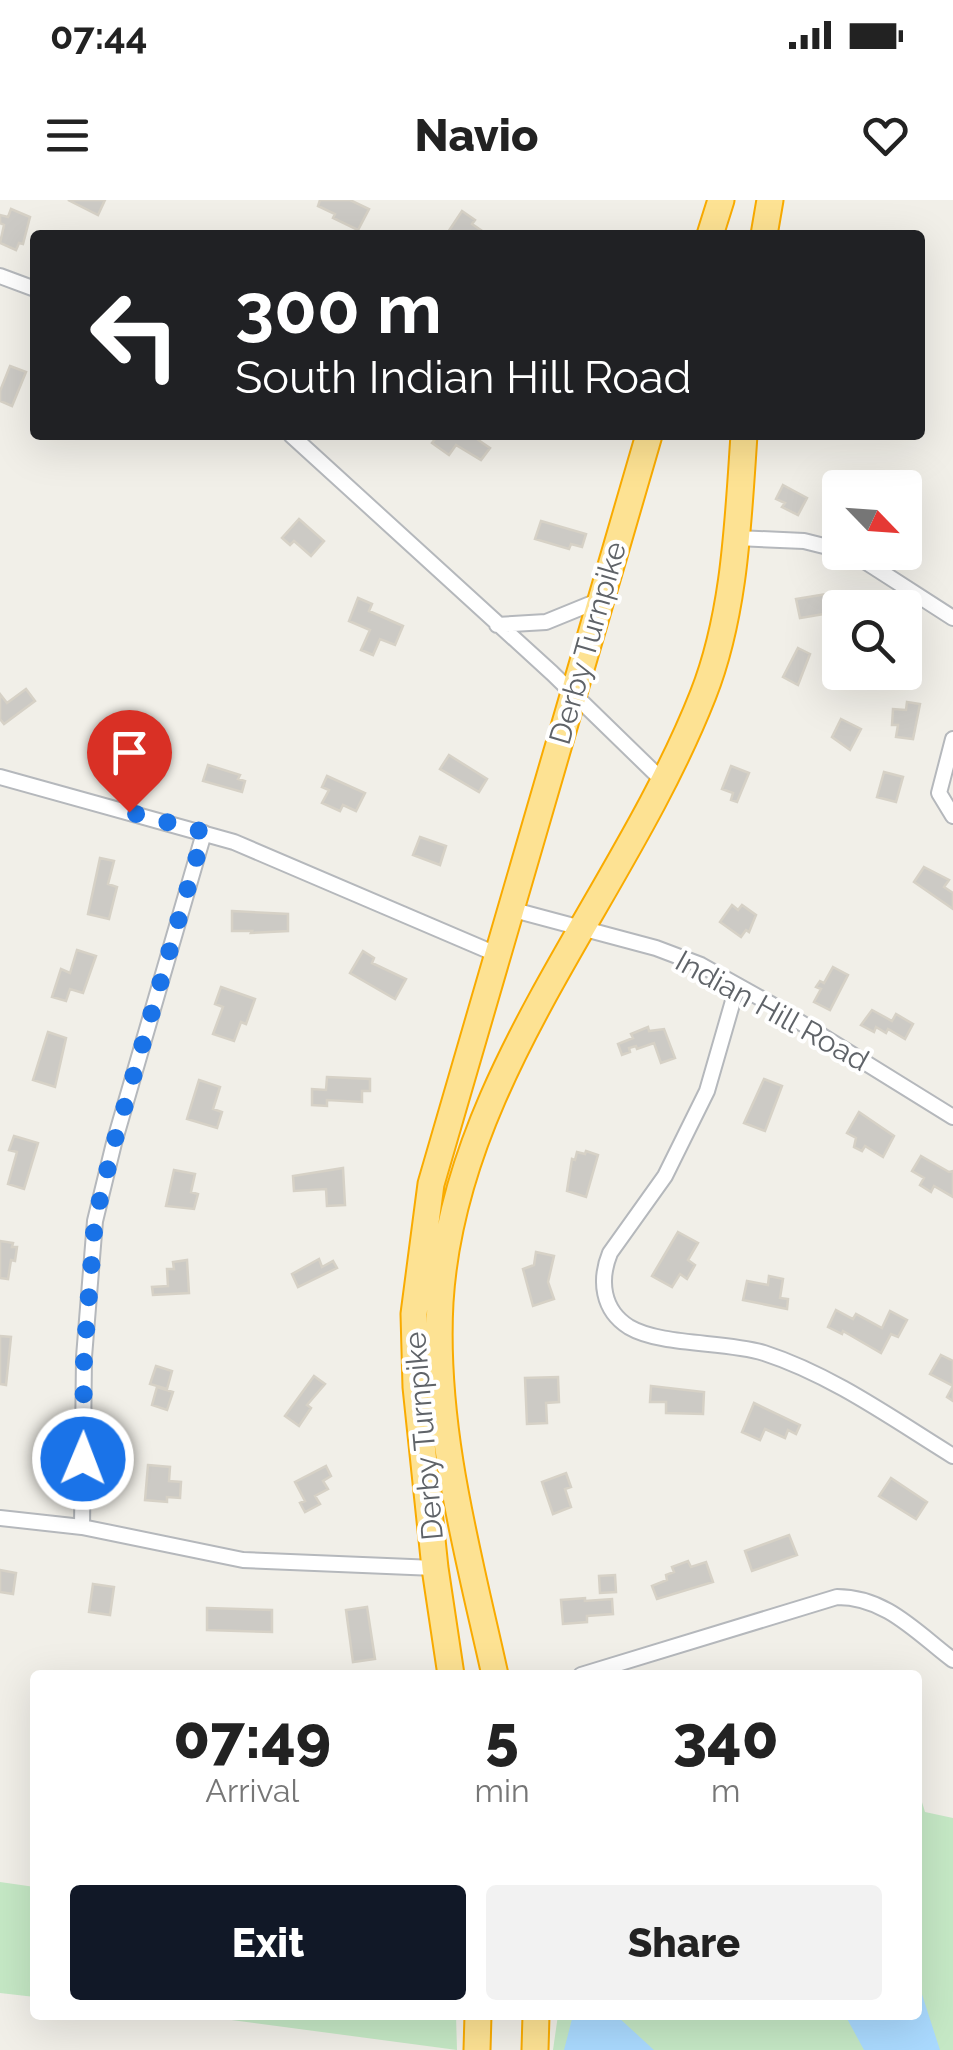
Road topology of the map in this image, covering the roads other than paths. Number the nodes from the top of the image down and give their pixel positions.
1 (721, 200) edge
2 (770, 200) edge
3 (712, 230) edge
4 (765, 230) edge
5 (0, 276) edge
6 (30, 287) edge
7 (295, 440) edge
8 (648, 440) edge
9 (744, 440) edge
10 (737, 538) junction
11 (822, 546) edge
12 (878, 570) edge
13 (600, 600) junction
14 (953, 618) edge
15 (498, 625) junction
16 (573, 693) junction
17 (953, 739) edge
18 (0, 777) edge
19 (662, 780) junction
20 (953, 816) edge
21 (204, 832) junction
22 (510, 908) junction
23 (581, 929) junction
24 (496, 954) junction
25 (737, 987) junction
26 (953, 1117) edge
27 (953, 1456) edge
28 (0, 1518) edge
29 (82, 1526) junction
30 (436, 1568) junction
31 (953, 1660) edge
32 (450, 1670) edge
33 (494, 1670) edge
34 (597, 1670) edge
35 (478, 2020) edge
36 (536, 2020) edge
37 (476, 2050) edge
38 (535, 2050) edge

1 - 3 highway
2 - 4 highway
5 - 6 street
7 - 15 street
8 - 13 highway, Derby Turnpike
9 - 10 highway, Derby Turnpike
10 - 11 street
10 - 19 highway, Derby Turnpike
12 - 14 street
13 - 15 street
13 - 16 highway, Derby Turnpike
15 - 16 street
16 - 19 street
16 - 22 highway, Derby Turnpike
17 - 20 street
18 - 21 street
19 - 23 highway, Derby Turnpike
21 - 24 street
21 - 29 street
22 - 23 street
22 - 24 highway, Derby Turnpike
23 - 25 street, Indian Hill Road
23 - 33 highway, Derby Turnpike
24 - 30 highway, Derby Turnpike
25 - 26 street, Indian Hill Road
25 - 27 street
28 - 29 street
29 - 30 street
30 - 32 highway, Derby Turnpike
31 - 34 street
35 - 37 highway
36 - 38 highway

